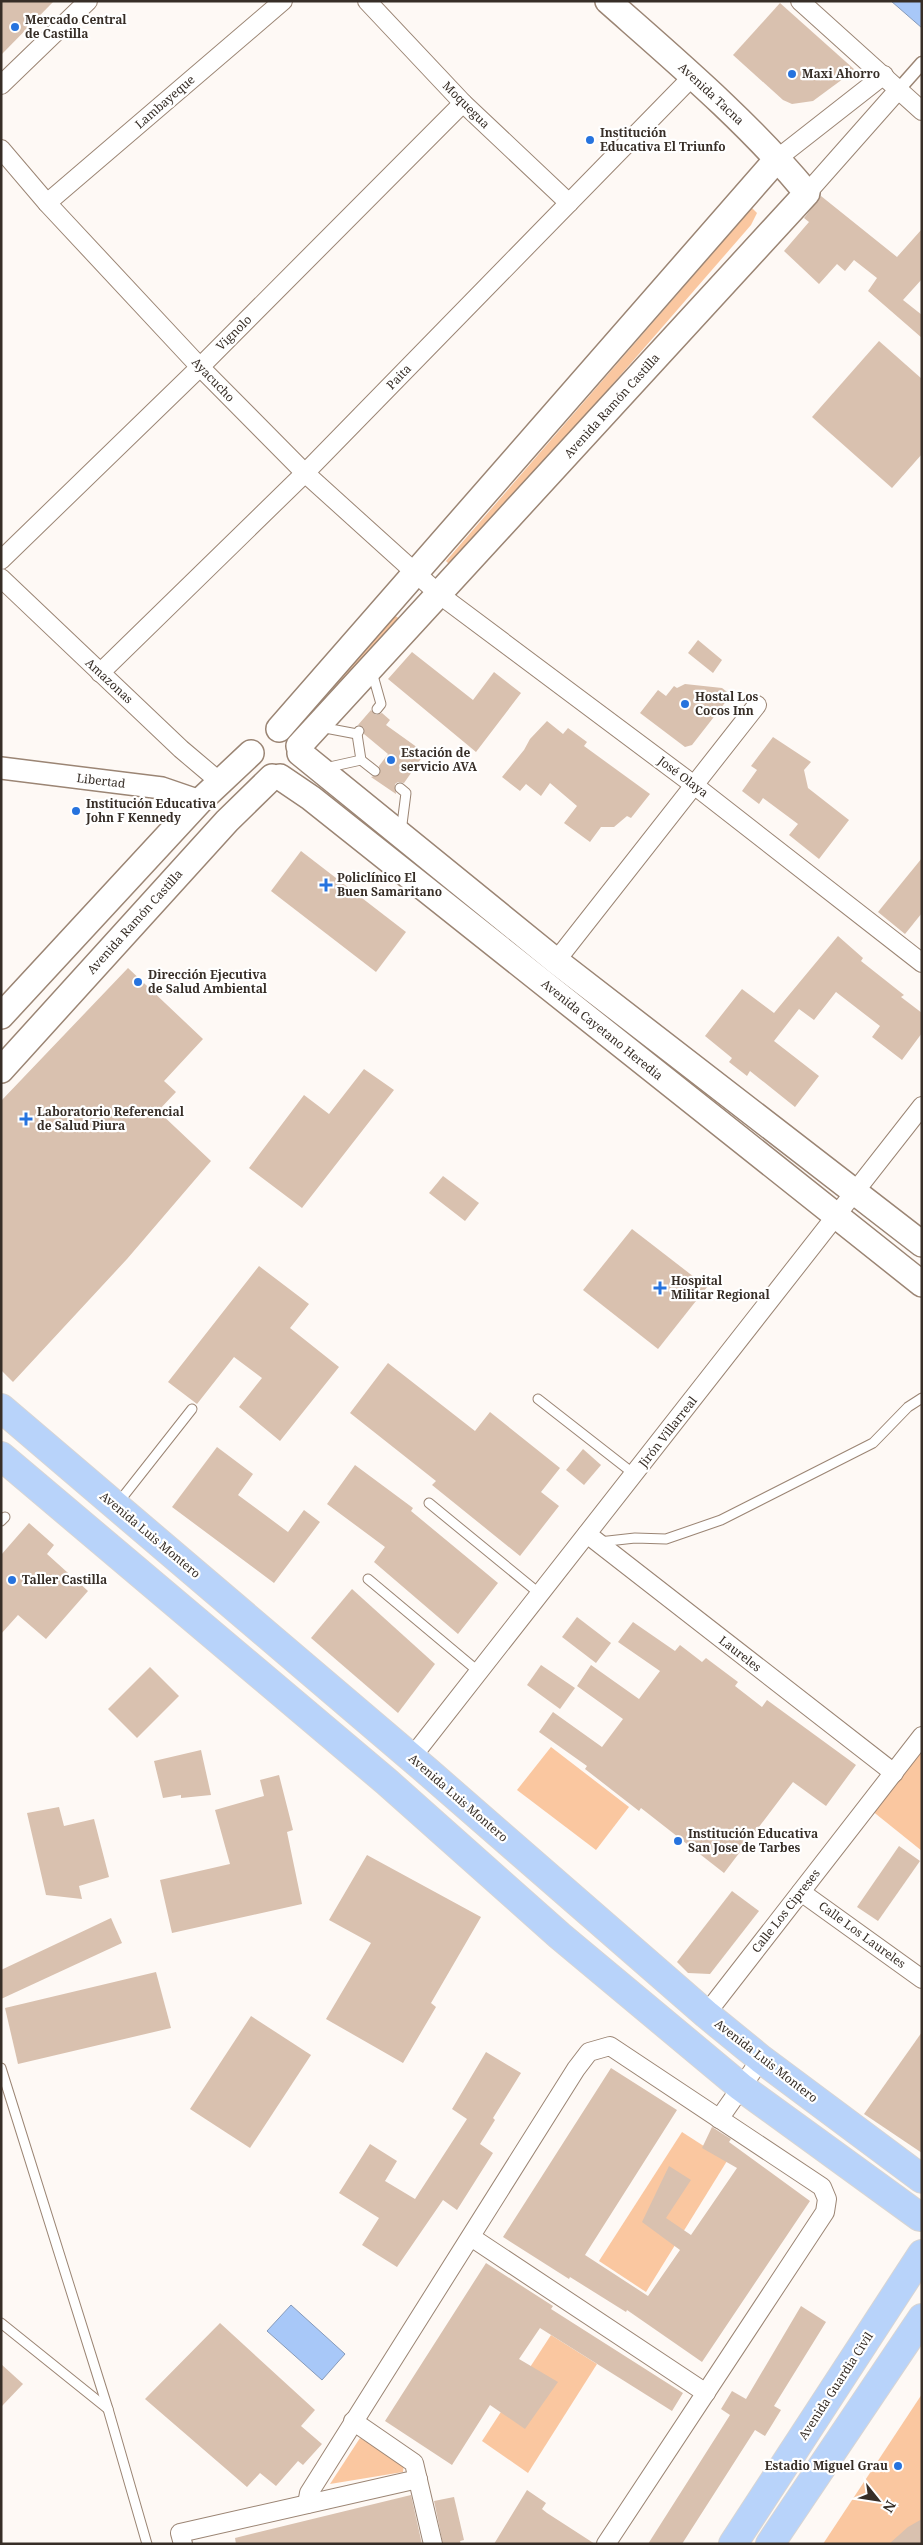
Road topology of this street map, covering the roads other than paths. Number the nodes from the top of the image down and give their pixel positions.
1 (88, 1) edge
2 (282, 1) edge
3 (367, 1) edge
4 (608, 1) edge
5 (800, 1) edge
6 (922, 63) edge
7 (884, 75) junction
8 (693, 76) junction
9 (1, 85) edge
10 (899, 89) junction
11 (463, 103) junction
12 (922, 111) edge
13 (1, 149) edge
14 (778, 158) junction
15 (807, 193) junction
16 (569, 203) junction
17 (47, 204) junction
18 (200, 367) junction
19 (305, 474) junction
20 (1, 560) edge
21 (416, 572) junction
22 (1, 578) edge
23 (440, 595) junction
24 (371, 669) junction
25 (100, 673) junction
26 (757, 704) dead end
27 (377, 709) dead end
28 (318, 726) junction
29 (279, 729) junction
30 (300, 750) junction
31 (251, 753) junction
32 (361, 760) junction
33 (1, 768) edge
34 (319, 769) junction
35 (376, 770) dead end
36 (276, 777) junction
37 (220, 782) junction
38 (694, 785) junction
39 (400, 788) dead end
40 (200, 801) junction
41 (400, 835) junction
42 (556, 962) junction
43 (922, 963) edge
44 (1, 1016) edge
45 (1, 1070) edge
46 (922, 1106) edge
47 (855, 1193) junction
48 (837, 1217) junction
49 (922, 1244) edge
50 (922, 1284) edge
51 (922, 1398) edge
52 (538, 1399) dead end
53 (1, 1408) edge
54 (192, 1409) dead end
55 (31, 1434) junction
56 (5, 1459) edge
57 (634, 1474) junction
58 (429, 1503) dead end
59 (116, 1506) junction
60 (592, 1538) junction
61 (368, 1579) dead end
62 (540, 1594) junction
63 (479, 1672) junction
64 (922, 1736) edge
65 (412, 1757) junction
66 (894, 1773) junction
67 (801, 1892) junction
68 (922, 1979) edge
69 (706, 2014) junction
70 (761, 2059) junction
71 (1, 2068) edge
72 (741, 2087) junction
73 (719, 2119) junction
74 (922, 2179) edge
75 (921, 2223) edge
76 (471, 2237) junction
77 (922, 2254) edge
78 (922, 2318) edge
79 (1, 2323) edge
80 (706, 2393) junction
81 (108, 2409) junction
82 (353, 2421) junction
83 (418, 2479) junction
84 (307, 2504) junction
85 (147, 2544) edge
86 (183, 2544) edge
87 (433, 2544) edge
88 (606, 2544) edge
89 (733, 2544) edge
90 (770, 2544) edge

1 - 9 street
2 - 17 street, Lambayeque
3 - 11 street, Moquegua
4 - 8 main road, Avenida Tacna
5 - 7 street
6 - 10 street, Avenida Ramón Castilla
7 - 10 street
7 - 14 street
8 - 14 main road, Avenida Tacna
8 - 16 street, Paita
10 - 12 street
10 - 15 street, Avenida Ramón Castilla
11 - 16 street, Moquegua
11 - 18 street, Vignolo
13 - 17 street, Ayacucho
14 - 15 main road, Avenida Tacna
14 - 21 main road
15 - 23 main road, Avenida Ramón Castilla
16 - 19 street, Paita
17 - 18 street, Ayacucho
18 - 19 street, Ayacucho
18 - 20 street, Vignolo
19 - 21 street, Ayacucho
19 - 25 street, Paita
21 - 23 street, Ayacucho
21 - 29 main road
22 - 25 street, Amazonas
23 - 24 main road, Avenida Ramón Castilla
23 - 38 street, José Olaya
24 - 27 lane
24 - 28 main road, Avenida Ramón Castilla
25 - 37 street, Amazonas
26 - 38 street
28 - 30 main road, Avenida Ramón Castilla
28 - 32 lane
29 - 30 main road
29 - 31 main road
30 - 34 main road, Avenida Cayetano Heredia
30 - 36 main road
31 - 36 main road
31 - 37 main road
32 - 34 lane
32 - 35 lane
33 - 40 street, Libertad
34 - 41 main road, Avenida Cayetano Heredia
36 - 45 main road, Avenida Ramón Castilla
36 - 48 main road, Avenida Cayetano Heredia
37 - 40 main road
38 - 42 street
38 - 43 street, José Olaya
39 - 41 lane
40 - 44 main road
41 - 42 main road, Avenida Cayetano Heredia
42 - 47 main road, Avenida Cayetano Heredia
46 - 47 street, Jirón Villarreal
47 - 48 street, Jirón Villarreal
47 - 49 main road, Avenida Cayetano Heredia
48 - 50 main road, Avenida Cayetano Heredia
48 - 57 street, Jirón Villarreal
51 - 60 lane
52 - 57 lane
53 - 55 main road, Avenida Luis Montero
54 - 59 lane
55 - 56 main road
55 - 59 main road, Avenida Luis Montero
56 - 72 main road
57 - 60 street, Jirón Villarreal
58 - 62 lane
59 - 65 main road, Avenida Luis Montero
60 - 62 street, Jirón Villarreal
60 - 66 street, Laureles
61 - 63 lane
62 - 63 street, Jirón Villarreal
63 - 65 street, Jirón Villarreal
64 - 66 street, Calle Los Cipreses
65 - 69 main road, Avenida Luis Montero
66 - 67 street, Calle Los Cipreses
67 - 68 street, Calle Los Laureles
67 - 69 street, Calle Los Cipreses
69 - 70 main road, Avenida Luis Montero
70 - 72 street
70 - 74 main road, Avenida Luis Montero
71 - 81 lane
72 - 73 street
72 - 75 main road
73 - 76 street
73 - 80 street
76 - 80 street
76 - 82 street
77 - 89 main road, Avenida Guardia Civil
78 - 90 main road
79 - 81 lane
80 - 88 street
81 - 85 lane
82 - 83 street
82 - 84 street
83 - 84 street
83 - 87 street
84 - 86 street

